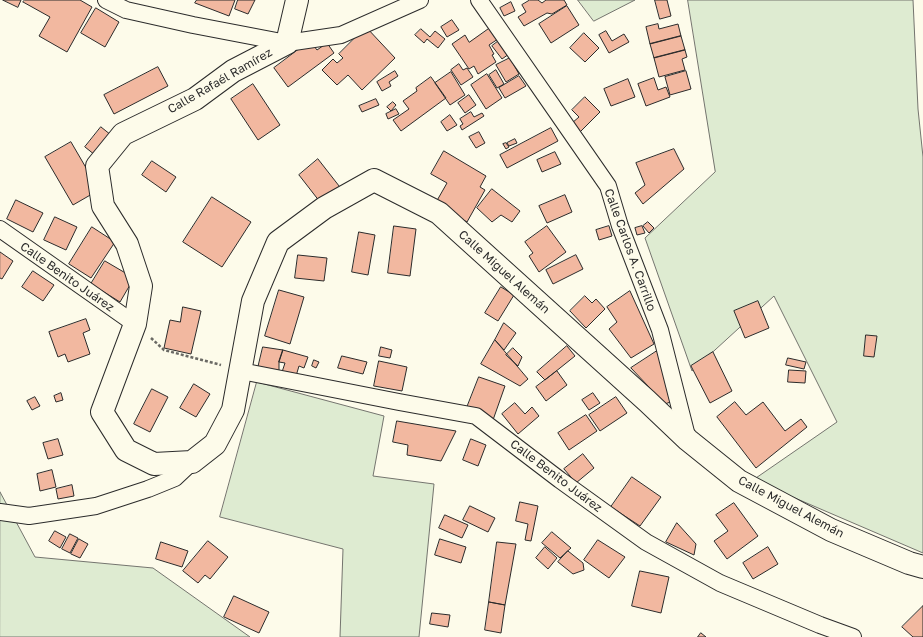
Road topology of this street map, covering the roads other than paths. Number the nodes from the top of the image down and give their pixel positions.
1 (106, 0) edge
2 (297, 0) edge
3 (420, 0) edge
4 (479, 0) edge
5 (287, 43) junction
6 (0, 229) edge
7 (135, 324) junction
8 (241, 371) junction
9 (688, 440) junction
10 (192, 462) junction
11 (0, 512) edge
12 (923, 568) edge
13 (853, 637) edge

1 - 5 street
2 - 5 main road, Calle Rafaél Ramírez
3 - 5 street
4 - 9 street, Calle Carlos A. Carrillo
5 - 7 main road, Calle Rafaél Ramírez
6 - 7 street, Calle Benito Juárez
7 - 10 main road, Calle Rafaél Ramírez
8 - 9 main road, Calle Miguel Alemán
8 - 10 main road, Calle Miguel Alemán
8 - 13 street, Calle Benito Juárez
9 - 12 main road, Calle Miguel Alemán
10 - 11 street

